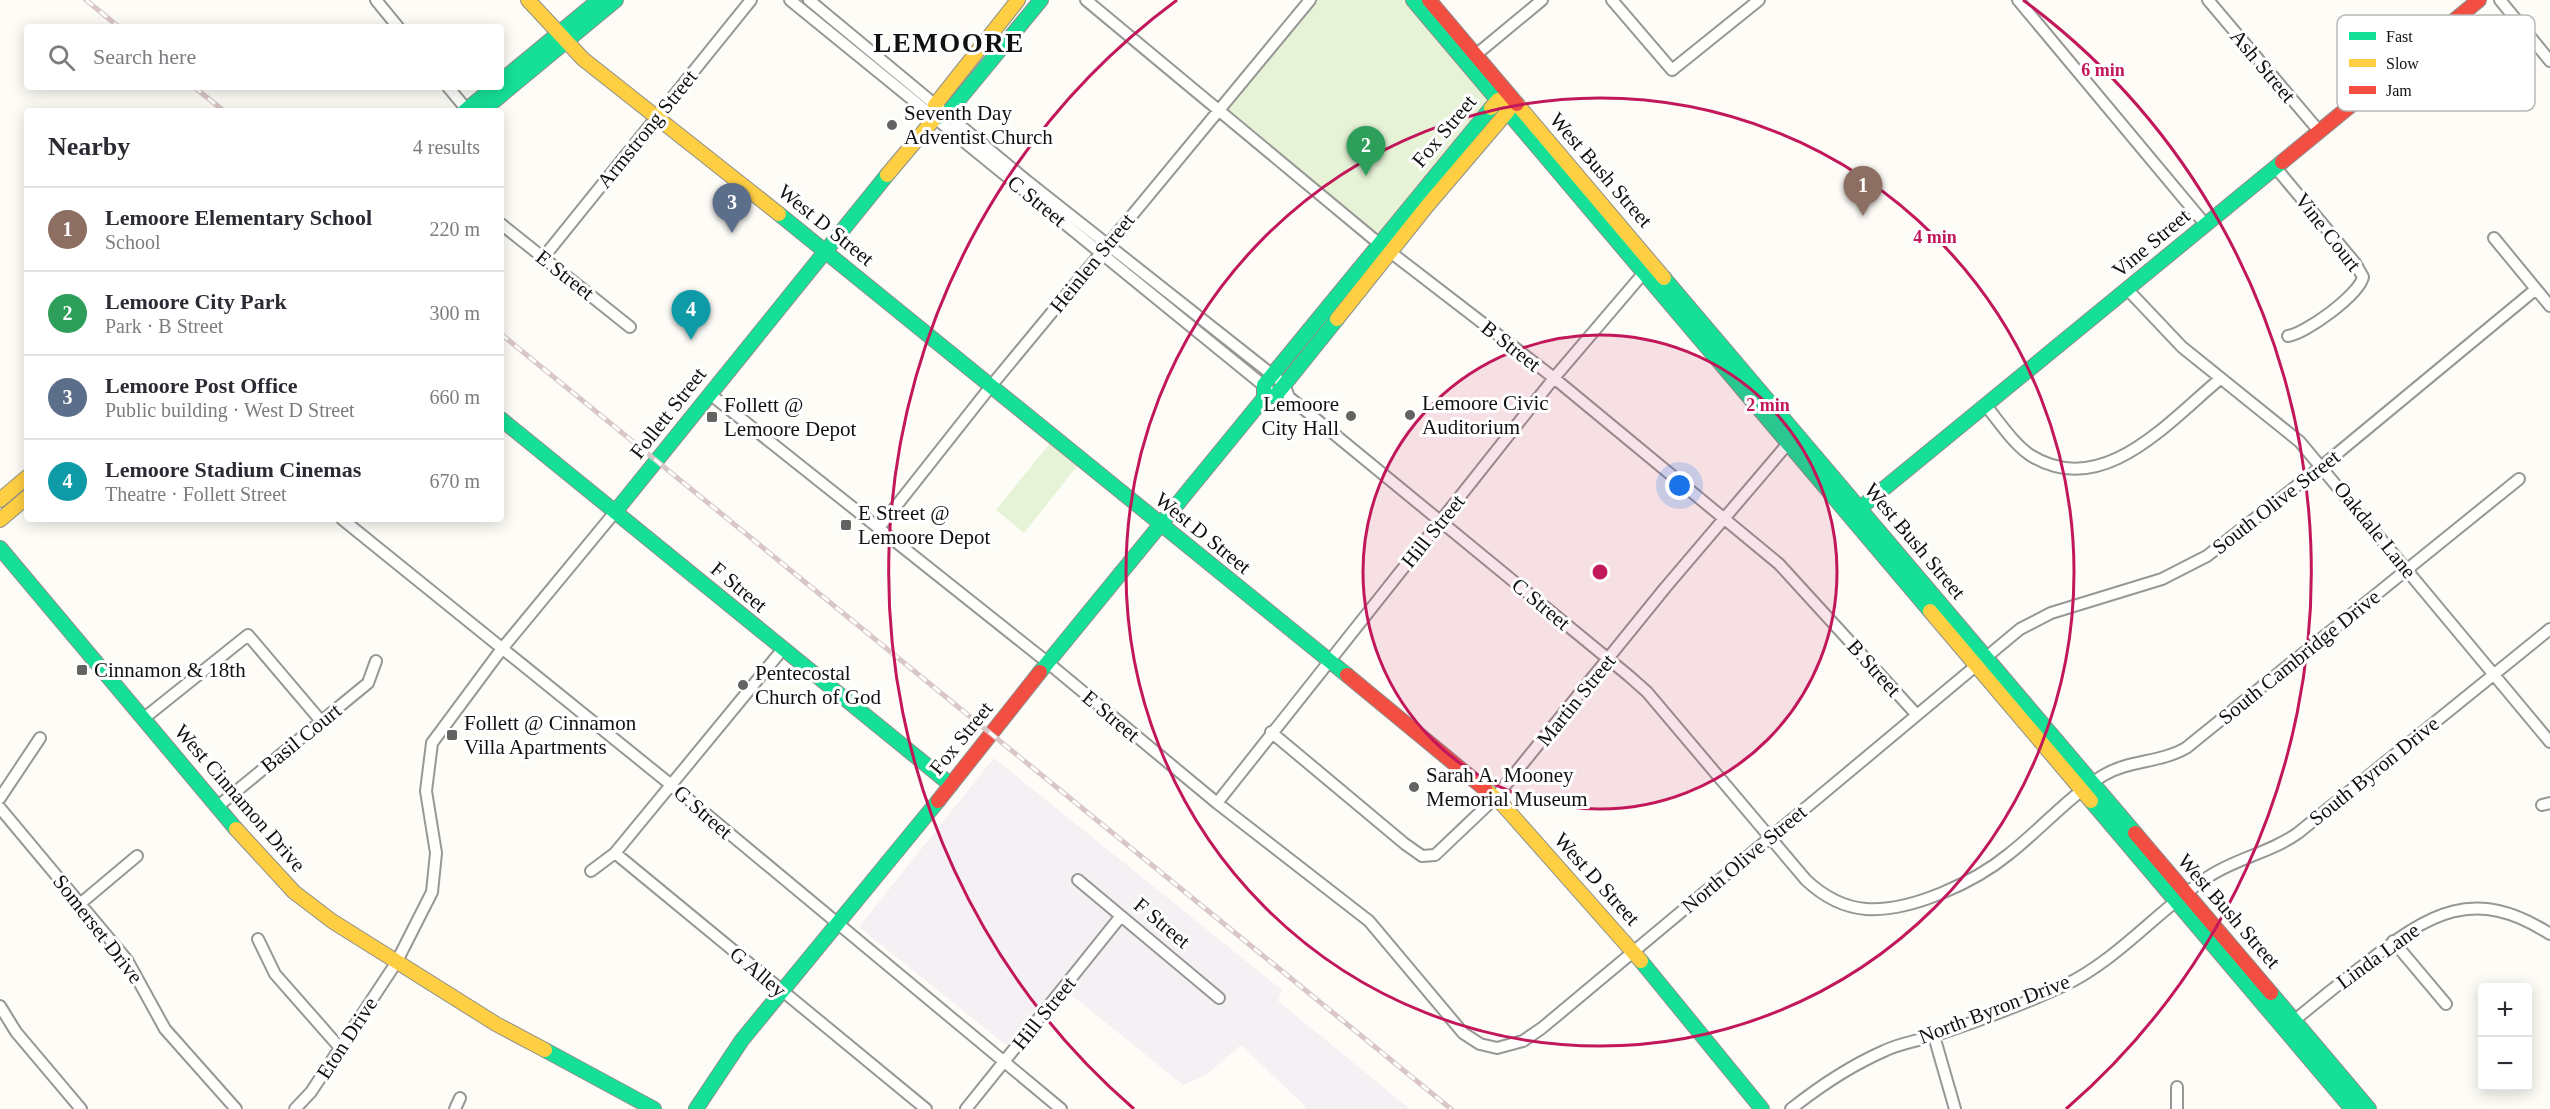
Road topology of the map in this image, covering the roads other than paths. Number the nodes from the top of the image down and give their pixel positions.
1 (376, 0) edge
2 (528, 0) edge
3 (599, 0) edge
4 (616, 0) edge
5 (750, 0) edge
6 (790, 0) edge
7 (809, 0) edge
8 (1018, 0) edge
9 (1041, 0) edge
10 (1086, 0) edge
11 (1310, 0) edge
12 (1413, 0) edge
13 (1429, 0) edge
14 (1542, 0) edge
15 (1612, 0) edge
16 (1759, 0) edge
17 (2018, 0) edge
18 (2208, 0) edge
19 (2479, 0) edge
20 (2500, 0) edge
21 (2461, 15) edge
22 (2512, 15) edge
23 (396, 24) edge
24 (562, 38) junction
25 (2535, 43) edge
26 (1472, 59) junction
27 (2550, 61) edge
28 (504, 79) edge
29 (450, 90) edge
30 (490, 90) edge
31 (1505, 98) junction
32 (465, 108) edge
33 (469, 108) edge
34 (485, 108) edge
35 (1218, 111) junction
36 (1508, 111) junction
37 (2343, 111) edge
38 (939, 112) junction
39 (657, 117) junction
40 (2319, 131) junction
41 (2276, 168) junction
42 (2205, 224) junction
43 (504, 226) edge
44 (2493, 238) dead end
45 (1378, 243) junction
46 (1104, 248) junction
47 (824, 250) junction
48 (1390, 252) junction
49 (543, 258) junction
50 (1648, 267) junction
51 (2536, 289) junction
52 (2128, 290) junction
53 (2550, 306) edge
54 (630, 327) dead end
55 (2288, 336) dead end
56 (1554, 378) junction
57 (2220, 379) junction
58 (991, 386) junction
59 (1275, 389) junction
60 (710, 394) junction
61 (1987, 407) junction
62 (504, 421) edge
63 (1792, 438) junction
64 (2322, 466) junction
65 (2519, 479) dead end
66 (24, 480) edge
67 (0, 500) edge
68 (24, 500) edge
69 (615, 512) junction
70 (1855, 513) junction
71 (0, 520) edge
72 (1724, 520) junction
73 (346, 522) edge
74 (1441, 522) junction
75 (1159, 524) junction
76 (878, 529) junction
77 (0, 548) edge
78 (2407, 569) junction
79 (2550, 629) edge
80 (501, 650) junction
81 (782, 650) junction
82 (1608, 660) junction
83 (376, 661) dead end
84 (1979, 661) junction
85 (1047, 662) junction
86 (1328, 662) junction
87 (2494, 675) junction
88 (458, 708) joint
89 (1916, 714) junction
90 (143, 719) junction
91 (321, 721) junction
92 (1271, 732) junction
93 (40, 738) dead end
94 (2550, 742) edge
95 (670, 784) junction
96 (951, 785) junction
97 (2087, 788) junction
98 (0, 798) edge
99 (1495, 798) junction
100 (1217, 803) junction
101 (217, 807) junction
102 (0, 808) edge
103 (1770, 837) junction
104 (615, 853) junction
105 (136, 856) dead end
106 (591, 872) dead end
107 (1078, 880) dead end
108 (2181, 897) junction
109 (81, 903) junction
110 (1121, 916) junction
111 (838, 924) junction
112 (2550, 934) edge
113 (258, 939) dead end
114 (2393, 941) junction
115 (1634, 952) junction
116 (396, 963) junction
117 (781, 992) junction
118 (1219, 998) dead end
119 (2446, 1004) dead end
120 (0, 1006) edge
121 (2289, 1024) junction
122 (1934, 1036) junction
123 (1497, 1048) joint
124 (341, 1049) junction
125 (1004, 1062) junction
126 (2177, 1087) dead end
127 (460, 1098) dead end
128 (2360, 1107) edge
129 (81, 1109) edge
130 (236, 1109) edge
131 (295, 1109) edge
132 (455, 1109) edge
133 (654, 1109) edge
134 (696, 1109) edge
135 (926, 1109) edge
136 (966, 1109) edge
137 (1061, 1109) edge
138 (1762, 1109) edge
139 (1791, 1109) edge
140 (1954, 1109) edge
141 (2177, 1109) edge

1 - 23 street
2 - 24 street, West D Street
3 - 24 street
4 - 24 street
5 - 39 street, Armstrong Street
6 - 38 street, C Street
7 - 38 street, C Street
8 - 38 street, Follett Street
9 - 38 street, Follett Street
10 - 35 street, B Street
11 - 35 street, Heinlen Street
12 - 26 street, West Bush Street
13 - 26 street, West Bush Street
14 - 26 street
15 - 16 street
17 - 42 street
18 - 40 street, Ash Street
19 - 21 street, Vine Street
20 - 22 street
24 - 28 street
24 - 34 street
24 - 39 street, West D Street
25 - 27 street
26 - 31 street, West Bush Street
29 - 32 street
30 - 33 street
31 - 36 street, West Bush Street
31 - 45 street, Fox Street
31 - 50 street, West Bush Street
35 - 45 street, B Street
35 - 46 street, Heinlen Street
36 - 48 street, Fox Street
36 - 50 street, West Bush Street
37 - 40 street, Vine Street
38 - 46 street, C Street
38 - 47 street, Follett Street
39 - 47 street, West D Street
39 - 49 street, Armstrong Street
40 - 41 street, Vine Street
41 - 42 street, Vine Street
41 - 55 street, Vine Court
42 - 52 street, Vine Street
43 - 49 street, E Street
44 - 51 street
45 - 48 street, B Street
45 - 59 street, Fox Street
46 - 58 street, Heinlen Street
46 - 59 street, C Street
47 - 58 street, West D Street
47 - 60 street, Follett Street
48 - 56 street, B Street
48 - 59 street, Fox Street
49 - 54 street, E Street
50 - 56 street, Hill Street
50 - 63 street, West Bush Street
51 - 53 street
51 - 64 street, South Olive Street
52 - 57 street, Oakdale Lane
52 - 61 street, Vine Street
56 - 72 street, B Street
56 - 74 street, Hill Street
57 - 61 street
57 - 64 street, Oakdale Lane
58 - 75 street, West D Street
58 - 76 street, Heinlen Street
59 - 74 street, C Street
59 - 75 street, Fox Street
60 - 69 street, Follett Street
60 - 76 street, E Street
61 - 70 street, Vine Street
62 - 69 street, F Street
63 - 70 street, West Bush Street
63 - 72 street, Martin Street
64 - 78 street, Oakdale Lane
64 - 84 street, South Olive Street
65 - 78 street, South Cambridge Drive
66 - 67 street
68 - 71 street
69 - 80 street, Follett Street
69 - 81 street, F Street
70 - 84 street, West Bush Street
72 - 82 street, Martin Street
72 - 89 street, B Street
73 - 80 street, G Street
74 - 82 street, C Street
74 - 86 street, Hill Street
75 - 85 street, Fox Street
75 - 86 street, West D Street
76 - 85 street, E Street
77 - 90 street, West Cinnamon Drive
78 - 87 street, Oakdale Lane
78 - 97 street, South Cambridge Drive
79 - 87 street, South Byron Drive
80 - 88 street, Follett Street
80 - 95 street, G Street
81 - 95 street
81 - 96 street, F Street
82 - 99 street, Martin Street
82 - 103 street, C Street
83 - 91 street, Basil Court
84 - 89 street, North Olive Street
84 - 97 street, West Bush Street
85 - 96 street, Fox Street
85 - 100 street, E Street
86 - 92 street, Hill Street
86 - 99 street, West D Street
87 - 94 street, Oakdale Lane
87 - 108 street, South Byron Drive
88 - 116 street, Eton Drive
89 - 103 street, North Olive Street
90 - 91 street
90 - 101 street, West Cinnamon Drive
91 - 101 street, Basil Court
92 - 99 street, Martin Street
92 - 100 street, Hill Street
93 - 98 street
95 - 104 street
95 - 111 street, G Street
96 - 111 street, Fox Street
97 - 103 street, South Cambridge Drive
97 - 108 street, West Bush Street
99 - 115 street, West D Street
100 - 123 street, E Street
101 - 116 street, West Cinnamon Drive
102 - 109 street, Somerset Drive
103 - 115 street, North Olive Street
104 - 106 street
104 - 117 street, G Alley
105 - 109 street
107 - 110 street, F Street
108 - 121 street, West Bush Street
108 - 122 street, North Byron Drive
109 - 130 street, Somerset Drive
110 - 118 street, F Street
110 - 125 street, Hill Street
111 - 117 street, Fox Street
111 - 125 street, G Street
112 - 114 street, Linda Lane
113 - 124 street
114 - 119 street
114 - 121 street, Linda Lane
115 - 123 street, North Olive Street
115 - 138 street, West D Street
116 - 124 street, Eton Drive
116 - 133 street, West Cinnamon Drive
117 - 134 street, Fox Street
117 - 135 street, G Alley
120 - 129 street
121 - 128 street, West Bush Street
122 - 139 street, North Byron Drive
122 - 140 street
124 - 131 street, Eton Drive
125 - 136 street, Hill Street
125 - 137 street, G Street
126 - 141 street
127 - 132 street

